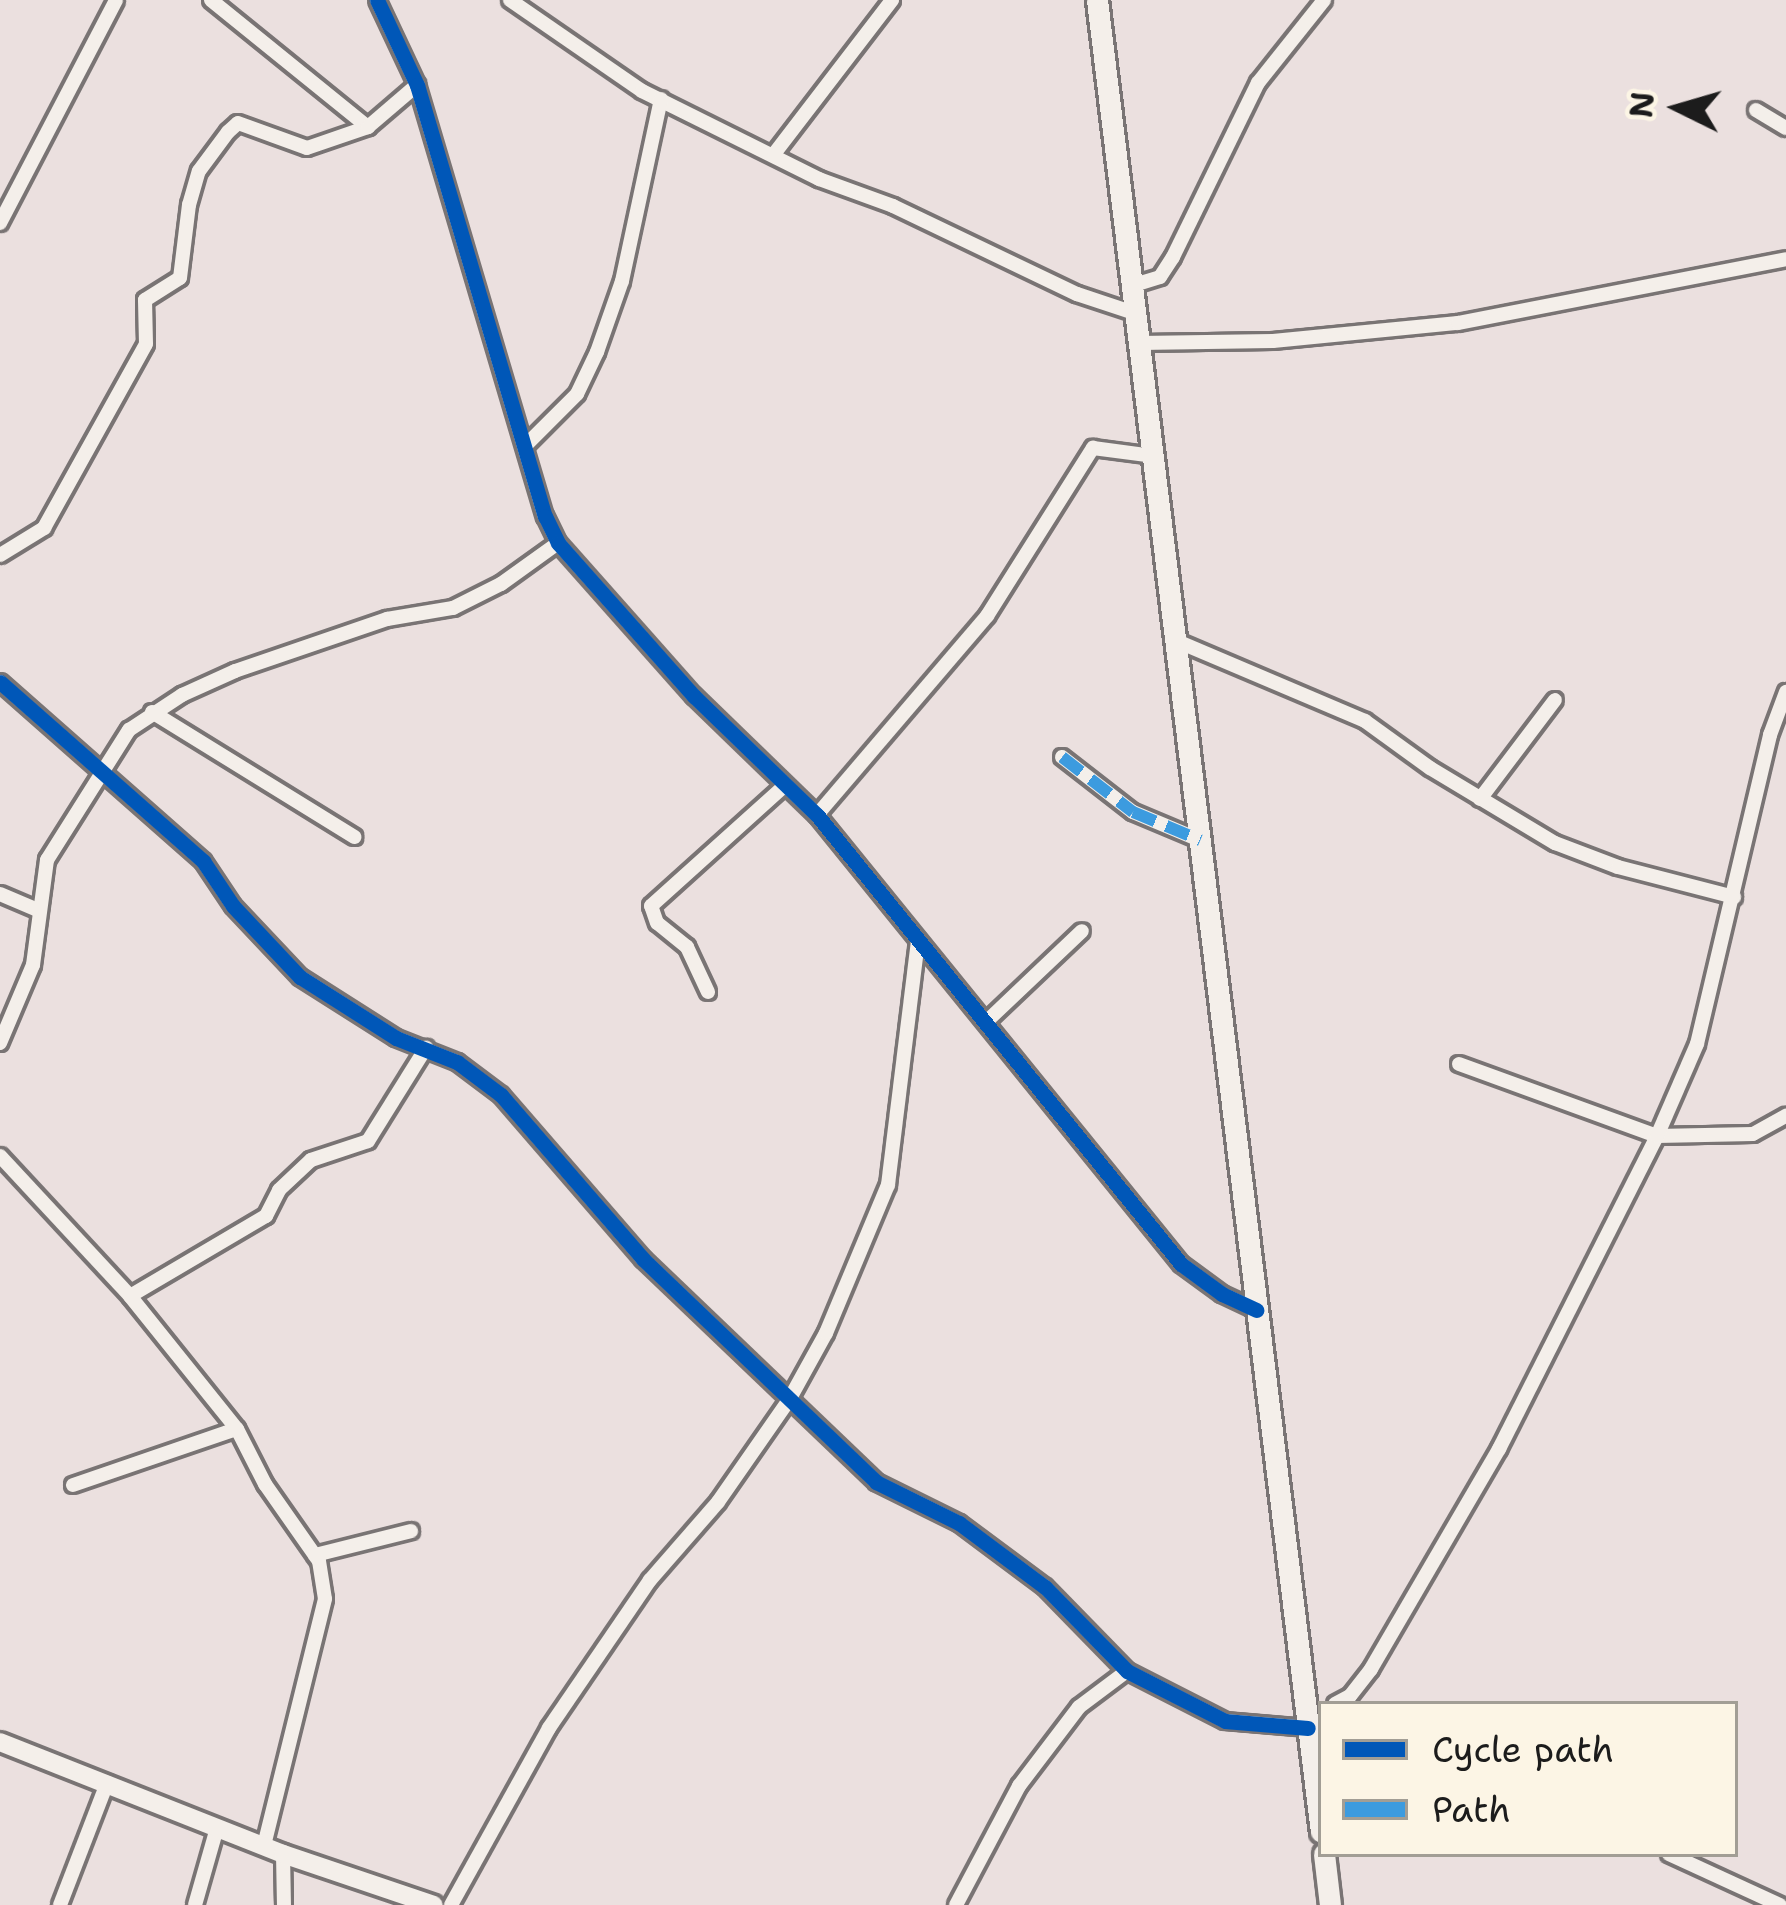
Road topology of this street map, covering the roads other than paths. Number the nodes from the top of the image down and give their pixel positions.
1 (116, 0) edge
2 (211, 0) edge
3 (377, 0) edge
4 (510, 0) edge
5 (892, 0) edge
6 (1097, 0) edge
7 (1324, 0) edge
8 (417, 85) junction
9 (661, 99) junction
10 (1756, 110) dead end
11 (368, 128) junction
12 (1786, 128) edge
13 (774, 154) junction
14 (0, 223) edge
15 (1786, 259) edge
16 (1134, 285) junction
17 (1137, 314) junction
18 (1140, 343) junction
19 (526, 446) junction
20 (1154, 456) junction
21 (558, 543) junction
22 (1, 554) edge
23 (1179, 642) junction
24 (0, 682) edge
25 (1786, 692) edge
26 (1555, 700) dead end
27 (152, 712) junction
28 (1062, 757) dead end
29 (102, 770) junction
30 (783, 787) junction
31 (1480, 799) junction
32 (817, 815) junction
33 (354, 837) dead end
34 (1201, 840) junction
35 (0, 893) edge
36 (1734, 897) junction
37 (36, 909) junction
38 (1082, 931) dead end
39 (918, 941) junction
40 (708, 992) dead end
41 (986, 1022) junction
42 (0, 1043) edge
43 (426, 1048) junction
44 (1459, 1064) dead end
45 (1786, 1117) edge
46 (1657, 1136) junction
47 (0, 1156) edge
48 (130, 1296) junction
49 (1256, 1310) junction
50 (789, 1400) junction
51 (237, 1429) junction
52 (73, 1485) dead end
53 (411, 1531) dead end
54 (315, 1555) junction
55 (1127, 1671) junction
56 (1341, 1701) edge
57 (1311, 1714) edge
58 (0, 1742) edge
59 (107, 1783) junction
60 (1318, 1797) edge
61 (217, 1828) junction
62 (264, 1845) junction
63 (283, 1854) junction
64 (1324, 1857) edge
65 (1676, 1857) edge
66 (59, 1905) edge
67 (195, 1905) edge
68 (284, 1905) edge
69 (434, 1905) edge
70 (451, 1905) edge
71 (956, 1905) edge
72 (1330, 1905) edge
73 (1780, 1905) edge

1 - 14 street
2 - 11 street
3 - 8 street
4 - 9 street
5 - 13 street
6 - 16 main road
7 - 16 street
8 - 11 street
8 - 19 street
9 - 13 street
9 - 19 street
10 - 12 street
11 - 22 street
13 - 17 street
15 - 18 street
16 - 17 main road
17 - 18 main road
18 - 20 main road
19 - 21 street
20 - 23 main road
20 - 32 street
21 - 27 street
21 - 30 street
23 - 31 street
23 - 34 main road
24 - 29 street
25 - 36 street
26 - 31 street
27 - 29 street
27 - 33 street
28 - 34 street
29 - 37 street
29 - 43 street
30 - 32 street
30 - 40 street
31 - 36 street
32 - 39 street
34 - 49 main road
35 - 37 street
36 - 46 street
37 - 42 street
38 - 41 street
39 - 41 street
39 - 50 street
41 - 49 street
43 - 48 street
43 - 50 street
44 - 46 street
45 - 46 street
46 - 56 street
47 - 48 street
48 - 51 street
49 - 57 main road
50 - 55 street
50 - 70 street
51 - 52 street
51 - 54 street
53 - 54 street
54 - 62 street
55 - 57 street
55 - 71 street
57 - 60 main road
58 - 59 street
59 - 61 street
59 - 66 street
61 - 62 street
61 - 67 street
62 - 63 street
63 - 68 street
63 - 69 street
64 - 72 main road
65 - 73 street

